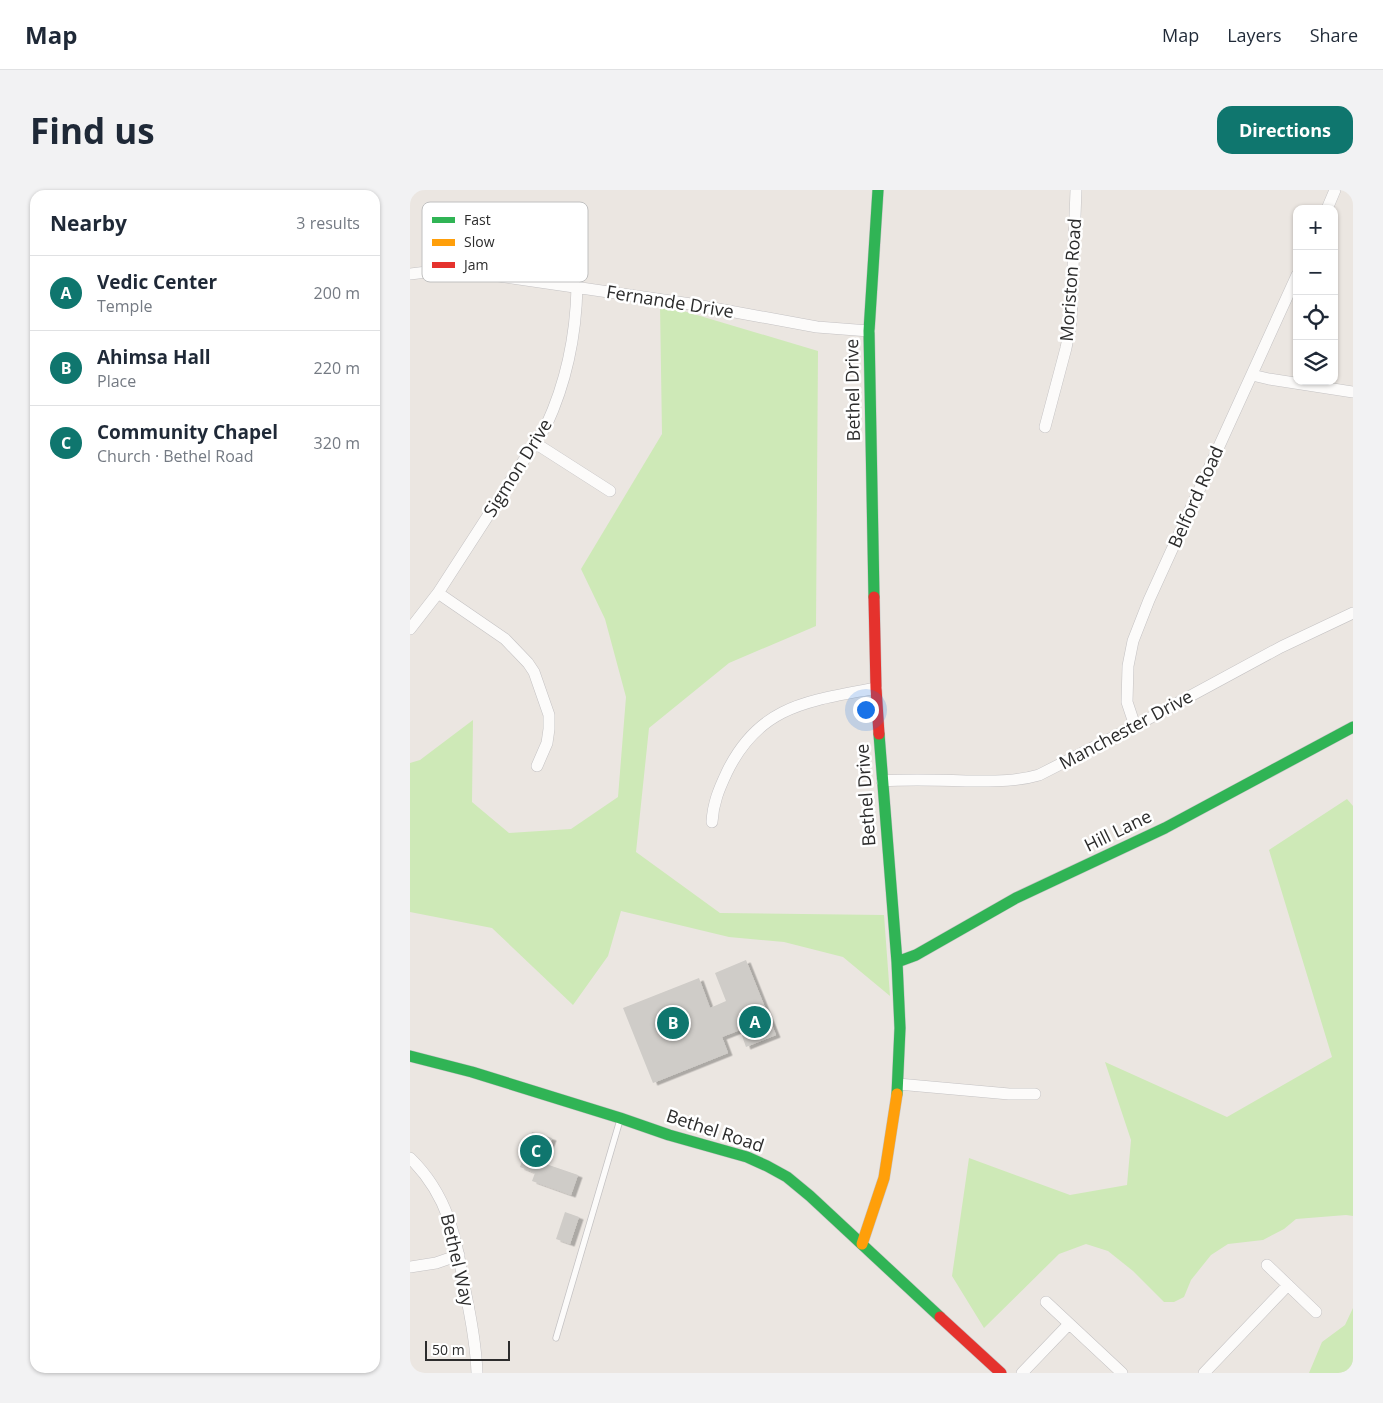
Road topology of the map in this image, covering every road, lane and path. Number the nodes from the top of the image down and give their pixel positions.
1 (878, 190) edge
2 (1076, 190) edge
3 (1335, 190) edge
4 (1328, 205) edge
5 (542, 282) edge
6 (1293, 284) edge
7 (577, 287) junction
8 (869, 331) junction
9 (1252, 375) junction
10 (1353, 392) edge
11 (1045, 428) dead end
12 (535, 443) junction
13 (610, 491) dead end
14 (438, 593) junction
15 (1353, 613) edge
16 (410, 629) edge
17 (876, 688) junction
18 (1135, 726) junction
19 (1353, 727) edge
20 (537, 766) dead end
21 (882, 781) junction
22 (712, 822) dead end
23 (897, 962) junction
24 (410, 1056) edge
25 (898, 1084) junction
26 (1035, 1094) dead end
27 (620, 1118) junction
28 (410, 1158) edge
29 (862, 1244) junction
30 (459, 1255) junction
31 (1267, 1265) dead end
32 (410, 1268) edge
33 (1288, 1285) junction
34 (1046, 1302) dead end
35 (1316, 1312) dead end
36 (1069, 1324) junction
37 (556, 1338) dead end
38 (477, 1373) edge
39 (1001, 1373) edge
40 (1022, 1373) edge
41 (1122, 1373) edge
42 (1204, 1373) edge

1 - 8 street, Bethel Drive
2 - 11 street, Moriston Road
3 - 4 street
5 - 7 street, Fernande Drive
6 - 9 street, Belford Road
7 - 8 street, Fernande Drive
7 - 12 street, Sigmon Drive
8 - 17 street, Bethel Drive
9 - 10 street
9 - 18 street, Belford Road
12 - 13 street
12 - 14 street, Sigmon Drive
14 - 16 street, Sigmon Drive
14 - 20 street
15 - 18 street, Manchester Drive
17 - 21 street, Bethel Drive
17 - 22 street
18 - 21 street, Manchester Drive
19 - 23 street, Hill Lane
21 - 23 street, Bethel Drive
23 - 25 street, Bethel Drive
24 - 27 street, Bethel Road
25 - 26 street
25 - 29 street, Bethel Drive
27 - 29 street, Bethel Road
27 - 37 lane
28 - 30 street, Bethel Way
29 - 39 street, Bethel Road
30 - 32 street
30 - 38 street, Bethel Way
31 - 33 street
33 - 35 street
33 - 42 street
34 - 36 street
36 - 40 street
36 - 41 street

